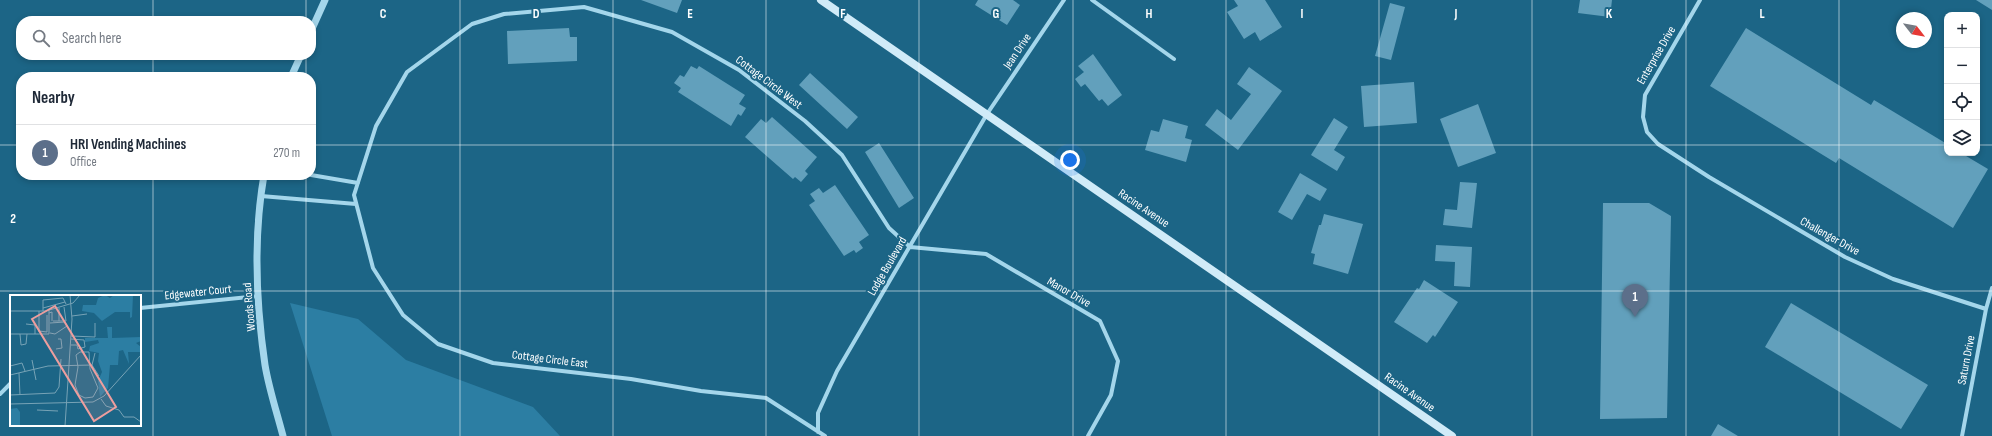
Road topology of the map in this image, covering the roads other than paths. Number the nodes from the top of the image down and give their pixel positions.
1 (325, 0) edge
2 (821, 0) edge
3 (1064, 0) edge
4 (1092, 0) edge
5 (1700, 0) edge
6 (316, 20) edge
7 (1174, 59) dead end
8 (299, 60) edge
9 (293, 72) edge
10 (987, 114) junction
11 (1676, 156) joint
12 (316, 176) edge
13 (263, 180) edge
14 (358, 183) junction
15 (354, 195) joint
16 (261, 196) junction
17 (356, 204) junction
18 (910, 247) junction
19 (1992, 288) edge
20 (258, 296) junction
21 (141, 308) edge
22 (1986, 309) junction
23 (10, 384) edge
24 (0, 394) edge
25 (818, 432) junction
26 (283, 436) edge
27 (825, 436) edge
28 (1088, 436) edge
29 (1452, 436) edge
30 (1962, 436) edge

1 - 6 street
2 - 10 main road, Racine Avenue
3 - 10 street, Jean Drive
4 - 7 street
5 - 11 street, Enterprise Drive
8 - 9 street
10 - 18 street, Lodge Boulevard
10 - 29 main road, Racine Avenue
11 - 22 street, Challenger Drive
12 - 14 street
13 - 16 street, Woods Road
14 - 15 street, Cottage Circle West
14 - 18 street, Cottage Circle West
15 - 17 street, Cottage Circle East
16 - 17 street
16 - 20 street, Woods Road
17 - 25 street, Cottage Circle East
18 - 25 street, Lodge Boulevard
18 - 28 street, Manor Drive
19 - 22 street, Saturn Drive
20 - 21 street, Edgewater Court
20 - 26 street, Woods Road
22 - 30 street, Saturn Drive
23 - 24 street
25 - 27 street

